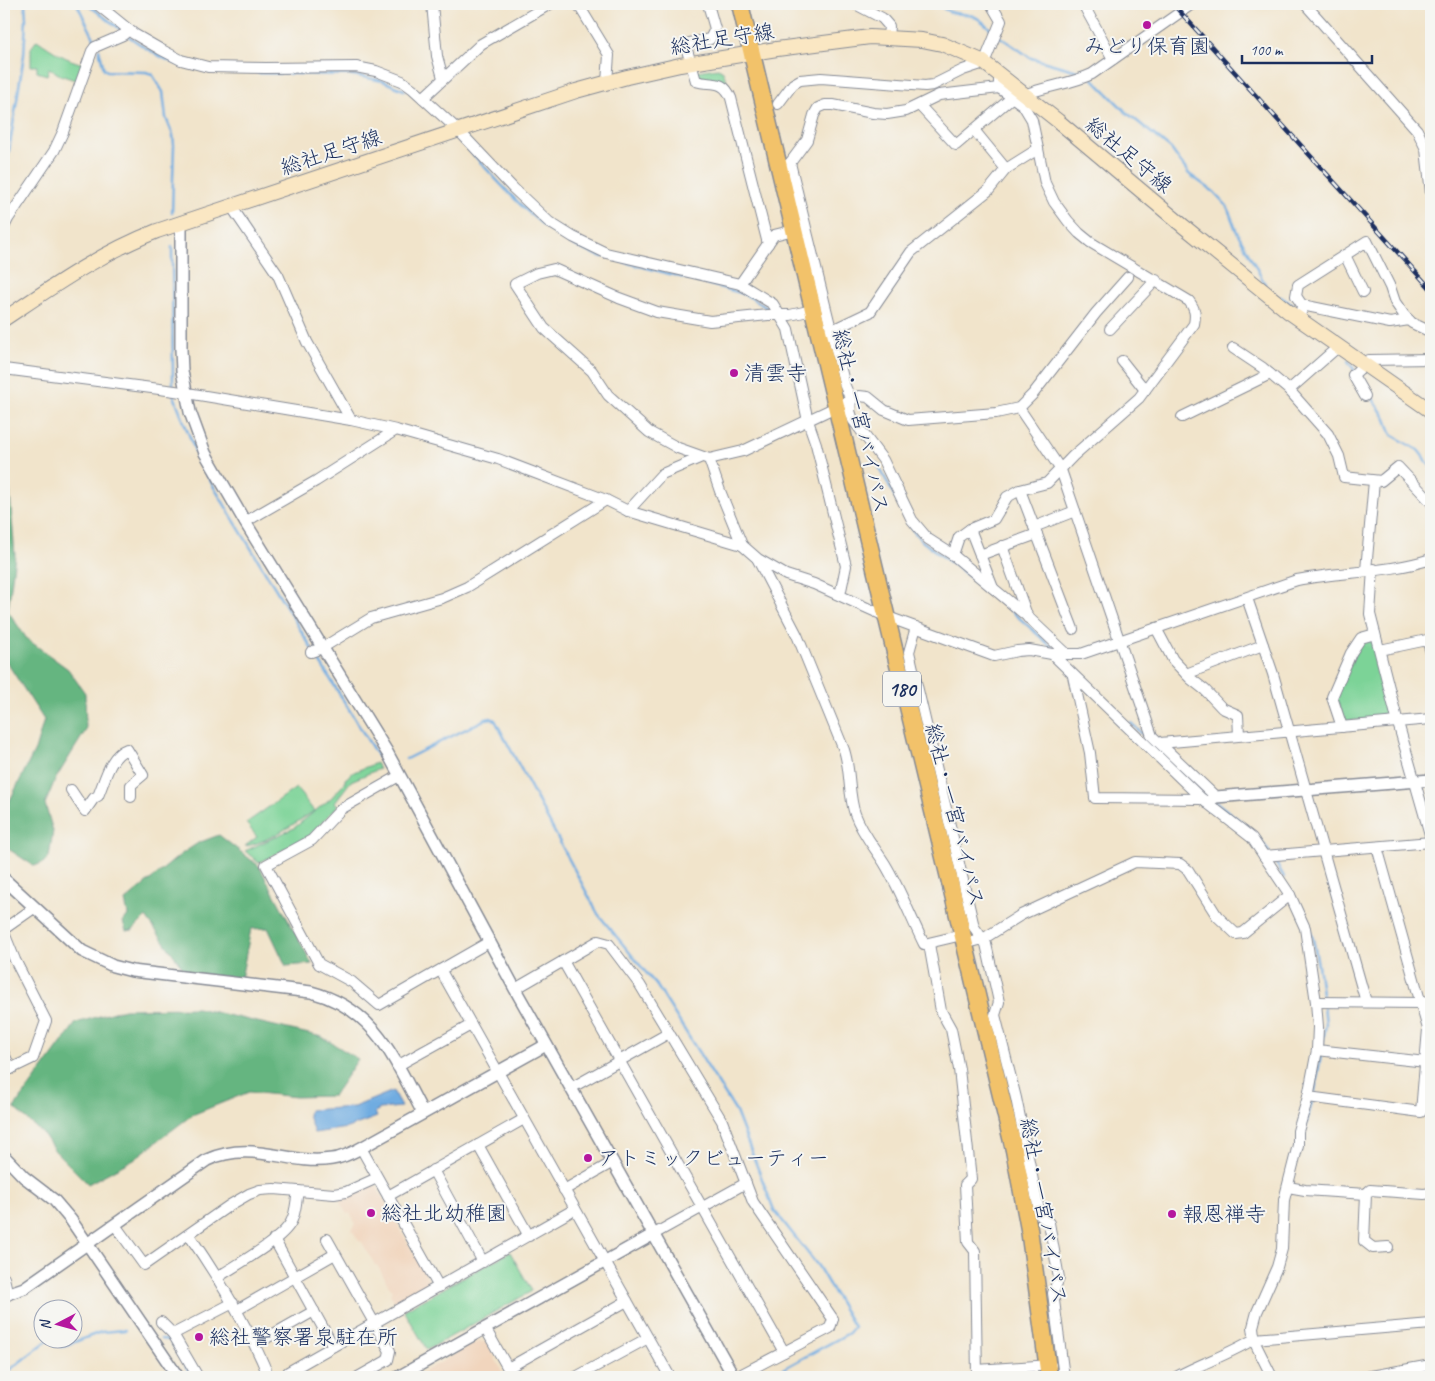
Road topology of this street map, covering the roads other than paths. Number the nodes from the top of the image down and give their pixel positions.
1 (97, 4) edge
2 (432, 4) edge
3 (550, 4) edge
4 (578, 4) edge
5 (708, 4) edge
6 (740, 4) edge
7 (855, 4) edge
8 (991, 4) edge
9 (1083, 4) edge
10 (1192, 4) edge
11 (1305, 4) edge
12 (126, 32) junction
13 (888, 37) junction
14 (751, 53) junction
15 (1114, 59) junction
16 (690, 63) junction
17 (984, 63) junction
18 (443, 78) junction
19 (999, 81) junction
20 (607, 82) junction
21 (1018, 95) junction
22 (423, 98) junction
23 (778, 104) dead end
24 (920, 106) junction
25 (458, 130) junction
26 (974, 130) junction
27 (1038, 149) junction
28 (785, 166) junction
29 (1006, 169) junction
30 (1431, 194) edge
31 (231, 206) junction
32 (181, 222) junction
33 (4, 227) edge
34 (794, 230) junction
35 (768, 244) junction
36 (1344, 255) junction
37 (1128, 277) dead end
38 (1156, 280) junction
39 (740, 284) junction
40 (1363, 292) dead end
41 (1302, 305) junction
42 (813, 310) junction
43 (781, 316) junction
44 (1300, 319) junction
45 (4, 320) edge
46 (1409, 320) junction
47 (1110, 329) dead end
48 (1431, 332) edge
49 (825, 333) junction
50 (1339, 346) junction
51 (1233, 348) dead end
52 (1431, 359) edge
53 (1122, 361) dead end
54 (1365, 364) junction
55 (4, 368) edge
56 (1270, 374) junction
57 (1145, 390) junction
58 (1288, 390) junction
59 (177, 391) junction
60 (1365, 396) dead end
61 (851, 400) junction
62 (835, 407) junction
63 (1019, 408) junction
64 (1431, 411) edge
65 (1182, 417) dead end
66 (351, 420) junction
67 (808, 421) junction
68 (396, 430) junction
69 (706, 458) junction
70 (1062, 470) junction
71 (1374, 481) junction
72 (1020, 490) junction
73 (606, 500) junction
74 (1431, 502) edge
75 (628, 511) junction
76 (1074, 511) junction
77 (245, 522) junction
78 (970, 528) junction
79 (1035, 530) junction
80 (742, 545) junction
81 (1002, 546) junction
82 (953, 555) junction
83 (980, 555) junction
84 (758, 559) junction
85 (1431, 559) edge
86 (1369, 570) junction
87 (994, 590) junction
88 (840, 595) junction
89 (1246, 598) junction
90 (885, 616) junction
91 (1029, 618) junction
92 (916, 627) junction
93 (1156, 628) junction
94 (1073, 629) dead end
95 (1375, 634) junction
96 (1120, 640) junction
97 (1263, 645) junction
98 (316, 650) junction
99 (1380, 650) junction
100 (1431, 652) edge
101 (1059, 654) junction
102 (1186, 674) junction
103 (1072, 675) junction
104 (1431, 720) edge
105 (1398, 722) junction
106 (1342, 727) junction
107 (1288, 731) junction
108 (1239, 735) junction
109 (1160, 743) junction
110 (399, 776) junction
111 (1431, 780) edge
112 (1416, 781) junction
113 (72, 790) dead end
114 (1306, 791) junction
115 (131, 797) dead end
116 (1210, 799) junction
117 (1431, 838) edge
118 (1431, 842) edge
119 (1377, 847) junction
120 (1322, 851) junction
121 (1269, 855) junction
122 (4, 879) edge
123 (1290, 895) junction
124 (34, 908) junction
125 (4, 929) edge
126 (4, 933) edge
127 (983, 939) junction
128 (963, 940) junction
129 (489, 942) junction
130 (929, 944) junction
131 (564, 961) junction
132 (441, 971) junction
133 (515, 989) junction
134 (1322, 1002) junction
135 (1366, 1002) junction
136 (1426, 1002) edge
137 (471, 1025) junction
138 (669, 1034) junction
139 (546, 1045) junction
140 (1320, 1050) junction
141 (4, 1054) edge
142 (619, 1061) junction
143 (1426, 1062) junction
144 (397, 1066) junction
145 (7, 1070) edge
146 (498, 1072) junction
147 (570, 1088) junction
148 (1312, 1097) junction
149 (423, 1113) junction
150 (524, 1119) junction
151 (478, 1145) junction
152 (361, 1148) junction
153 (4, 1156) edge
154 (613, 1162) junction
155 (433, 1170) junction
156 (377, 1178) junction
157 (746, 1183) junction
158 (1288, 1186) junction
159 (564, 1190) junction
160 (298, 1191) junction
161 (1431, 1193) edge
162 (1366, 1194) junction
163 (388, 1196) junction
164 (702, 1206) junction
165 (575, 1209) junction
166 (115, 1225) junction
167 (654, 1234) junction
168 (189, 1235) junction
169 (530, 1236) junction
170 (274, 1239) junction
171 (327, 1239) dead end
172 (87, 1243) junction
173 (1388, 1247) dead end
174 (335, 1254) junction
175 (604, 1261) junction
176 (484, 1262) junction
177 (218, 1277) junction
178 (295, 1277) junction
179 (4, 1278) edge
180 (438, 1287) junction
181 (6, 1295) edge
182 (627, 1301) junction
183 (235, 1306) junction
184 (314, 1311) junction
185 (161, 1322) dead end
186 (374, 1323) junction
187 (1431, 1324) edge
188 (486, 1328) junction
189 (173, 1334) junction
190 (648, 1338) junction
191 (1254, 1339) junction
192 (256, 1344) junction
193 (333, 1346) junction
194 (784, 1352) junction
195 (1431, 1365) edge
196 (508, 1368) junction
197 (1053, 1369) edge
198 (184, 1372) edge
199 (977, 1374) edge
200 (667, 1376) edge
201 (198, 1377) edge
202 (269, 1377) edge
203 (287, 1377) edge
204 (358, 1377) edge
205 (398, 1377) edge
206 (513, 1377) edge
207 (576, 1377) edge
208 (735, 1377) edge
209 (1064, 1377) edge
210 (1176, 1377) edge
211 (1272, 1377) edge
212 (1366, 1377) edge

1 - 12 street
2 - 18 street
3 - 18 street
4 - 20 street
5 - 16 street
6 - 14 highway, 総社・一宮バイパス / 180
7 - 13 street
8 - 17 street
9 - 15 street
10 - 15 street
11 - 30 street
12 - 22 street
12 - 33 street
13 - 14 main road, 総社足守線
13 - 17 main road, 総社足守線
14 - 16 main road, 総社足守線
14 - 28 highway, 総社・一宮バイパス / 180
15 - 21 street
16 - 20 main road, 総社足守線
16 - 35 street
17 - 19 main road, 総社足守線
17 - 23 street
18 - 22 street
19 - 21 main road, 総社足守線
19 - 24 street
20 - 25 main road, 総社足守線
21 - 26 street
21 - 27 street
21 - 44 main road, 総社足守線
22 - 25 street
24 - 26 street
24 - 28 street
25 - 31 main road, 総社足守線
25 - 39 street
26 - 29 street
27 - 29 street
27 - 38 street
28 - 34 highway, 総社・一宮バイパス / 180
28 - 49 street
29 - 49 street
31 - 32 main road, 総社足守線
31 - 66 street
32 - 45 main road, 総社足守線
32 - 59 street
34 - 35 street
34 - 42 highway, 総社・一宮バイパス / 180
35 - 39 street
36 - 40 street
36 - 41 street
36 - 46 street
37 - 63 street
38 - 47 street
38 - 57 street
39 - 43 street
41 - 44 street
41 - 46 street
42 - 43 street
42 - 49 highway, 総社・一宮バイパス / 180
43 - 67 street
43 - 69 street
44 - 50 main road, 総社足守線
46 - 48 street
49 - 61 street
49 - 62 highway, 総社・一宮バイパス / 180
50 - 54 main road, 総社足守線
50 - 58 street
51 - 56 street
52 - 54 street
53 - 57 street
54 - 60 street
54 - 64 main road, 総社足守線
55 - 59 street
56 - 58 street
56 - 65 street
57 - 70 street
58 - 71 street
59 - 66 street
59 - 77 street
61 - 62 street
61 - 63 street
61 - 82 street
62 - 67 street
62 - 90 highway, 総社・一宮バイパス / 180
63 - 70 street
66 - 68 street
67 - 69 street
67 - 88 street
68 - 73 street
68 - 77 street
69 - 75 street
69 - 80 street
70 - 72 street
70 - 76 street
71 - 74 street
71 - 86 street
72 - 78 street
72 - 79 street
73 - 75 street
73 - 98 street
75 - 80 street
76 - 79 street
76 - 96 street
77 - 98 street
78 - 82 street
78 - 83 street
79 - 81 street
79 - 94 street
80 - 84 street
81 - 83 street
81 - 91 street
82 - 87 street
83 - 87 street
84 - 88 street
84 - 130 street
85 - 86 street
86 - 89 street
86 - 95 street
87 - 91 street
88 - 90 street
89 - 93 street
89 - 97 street
90 - 92 street
90 - 128 highway, 総社・一宮バイパス / 180
91 - 101 street
92 - 101 street
92 - 127 street
93 - 96 street
93 - 102 street
95 - 99 street
95 - 106 street
96 - 101 street
96 - 109 street
97 - 102 street
97 - 107 street
98 - 110 street
99 - 100 street
99 - 105 street
101 - 103 street
102 - 108 street
103 - 116 street
103 - 116 street
104 - 105 street
105 - 106 street
105 - 112 street
106 - 107 street
107 - 108 street
107 - 114 street
108 - 109 street
109 - 116 street
110 - 129 street
110 - 132 street
111 - 112 street
112 - 114 street
112 - 117 street
113 - 115 street
114 - 116 street
114 - 120 street
116 - 121 street
118 - 119 street
119 - 120 street
119 - 136 street
120 - 121 street
120 - 135 street
121 - 123 street
122 - 124 street
123 - 127 street
123 - 134 street
124 - 125 street
124 - 144 street
126 - 145 street
127 - 128 street
127 - 197 street
128 - 130 street
128 - 197 highway, 総社・一宮バイパス / 180
129 - 132 street
129 - 133 street
130 - 199 street
131 - 133 street
131 - 138 street
131 - 142 street
132 - 137 street
133 - 139 street
134 - 135 street
134 - 140 street
135 - 136 street
136 - 143 street
137 - 144 street
137 - 146 street
138 - 142 street
138 - 157 street
139 - 146 street
139 - 147 street
140 - 143 street
140 - 148 street
141 - 145 street
142 - 147 street
142 - 164 street
143 - 148 street
144 - 149 street
146 - 149 street
146 - 150 street
147 - 154 street
148 - 158 street
149 - 152 street
150 - 151 street
150 - 159 street
151 - 155 street
151 - 169 street
152 - 156 street
152 - 166 street
153 - 172 street
154 - 159 street
154 - 167 street
155 - 163 street
155 - 176 street
156 - 160 street
156 - 163 street
157 - 164 street
157 - 194 street
158 - 162 street
158 - 191 street
159 - 165 street
160 - 168 street
160 - 170 street
161 - 162 street
162 - 173 street
163 - 180 street
164 - 167 street
164 - 194 street
165 - 169 street
165 - 175 street
166 - 168 street
166 - 172 street
167 - 175 street
167 - 208 street
168 - 177 street
169 - 176 street
170 - 177 street
170 - 178 street
171 - 174 street
172 - 181 street
172 - 198 street
174 - 178 street
174 - 186 street
175 - 182 street
175 - 188 street
176 - 180 street
177 - 183 street
178 - 183 street
178 - 184 street
179 - 181 street
180 - 186 street
182 - 190 street
182 - 196 street
183 - 189 street
183 - 192 street
184 - 192 street
184 - 193 street
185 - 189 street
186 - 193 street
186 - 204 street
187 - 191 street
188 - 196 street
188 - 205 street
189 - 198 street
190 - 200 street
190 - 207 street
191 - 210 street
191 - 211 street
192 - 202 street
193 - 203 street
194 - 208 street
195 - 212 street
196 - 206 street
197 - 199 street
197 - 209 street
198 - 201 street

